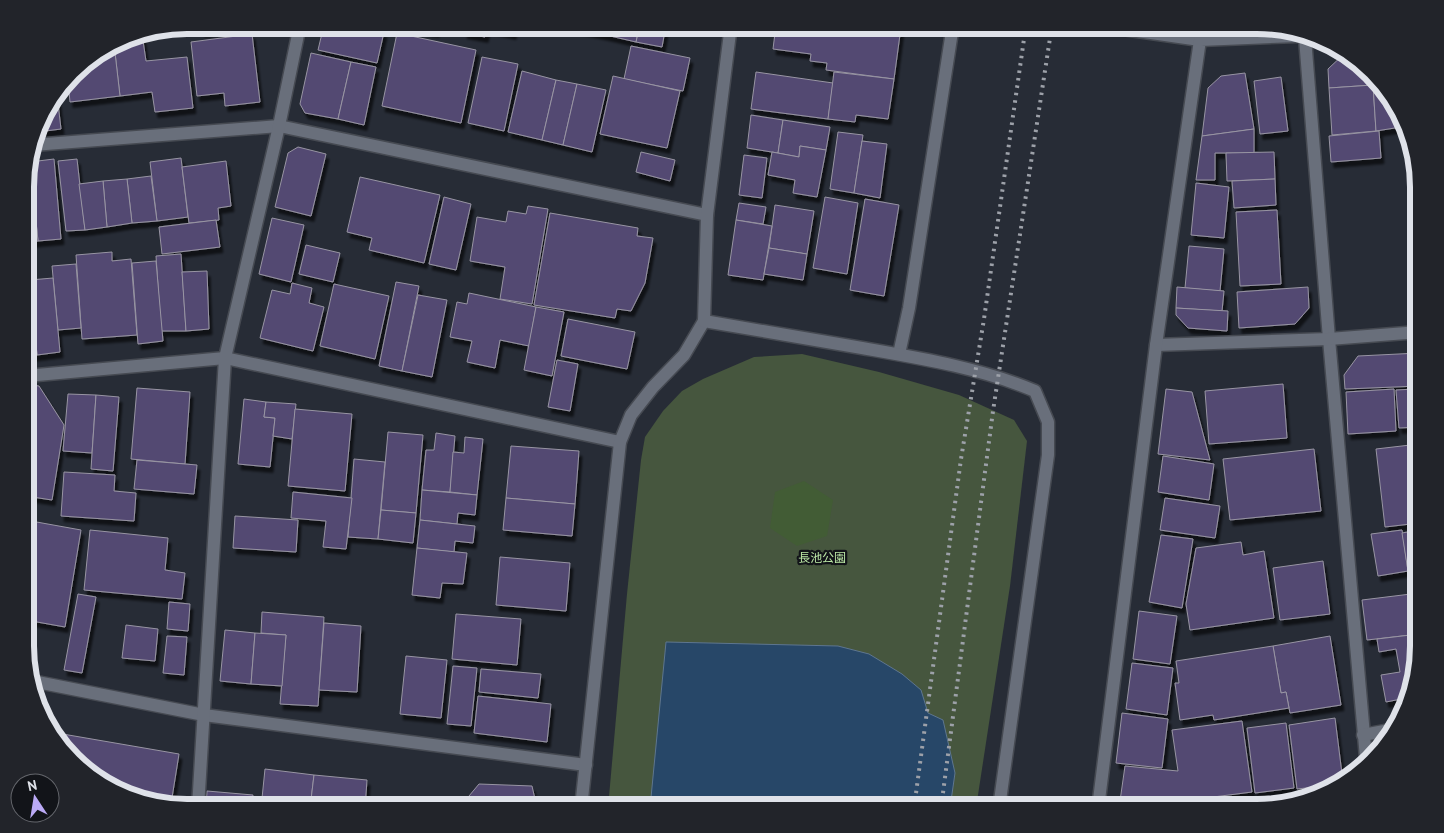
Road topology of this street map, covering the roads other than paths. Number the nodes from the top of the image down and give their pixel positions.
1 (298, 34) edge
2 (730, 34) edge
3 (952, 34) edge
4 (1158, 34) edge
5 (1285, 37) edge
6 (1200, 40) junction
7 (1305, 42) edge
8 (279, 126) junction
9 (40, 144) edge
10 (707, 216) junction
11 (704, 321) junction
12 (1410, 333) edge
13 (1329, 339) junction
14 (1156, 345) junction
15 (899, 354) junction
16 (225, 358) junction
17 (34, 375) edge
18 (620, 442) junction
19 (39, 682) edge
20 (204, 714) junction
21 (1384, 731) edge
22 (1363, 735) junction
23 (1365, 754) edge
24 (586, 765) junction
25 (199, 799) edge
26 (582, 799) edge
27 (1000, 799) edge
28 (1099, 799) edge

1 - 8 street
2 - 10 street
3 - 15 street
4 - 6 street
5 - 6 street
6 - 14 street
7 - 13 street
8 - 9 street
8 - 10 street
8 - 16 street
10 - 11 street
11 - 15 street
11 - 18 street
12 - 13 street
13 - 14 street
13 - 22 street
14 - 28 street
15 - 27 street
16 - 17 street
16 - 18 street
16 - 20 street
18 - 24 street
19 - 20 street
20 - 24 street
20 - 25 street
21 - 22 street
22 - 23 street
24 - 26 street

